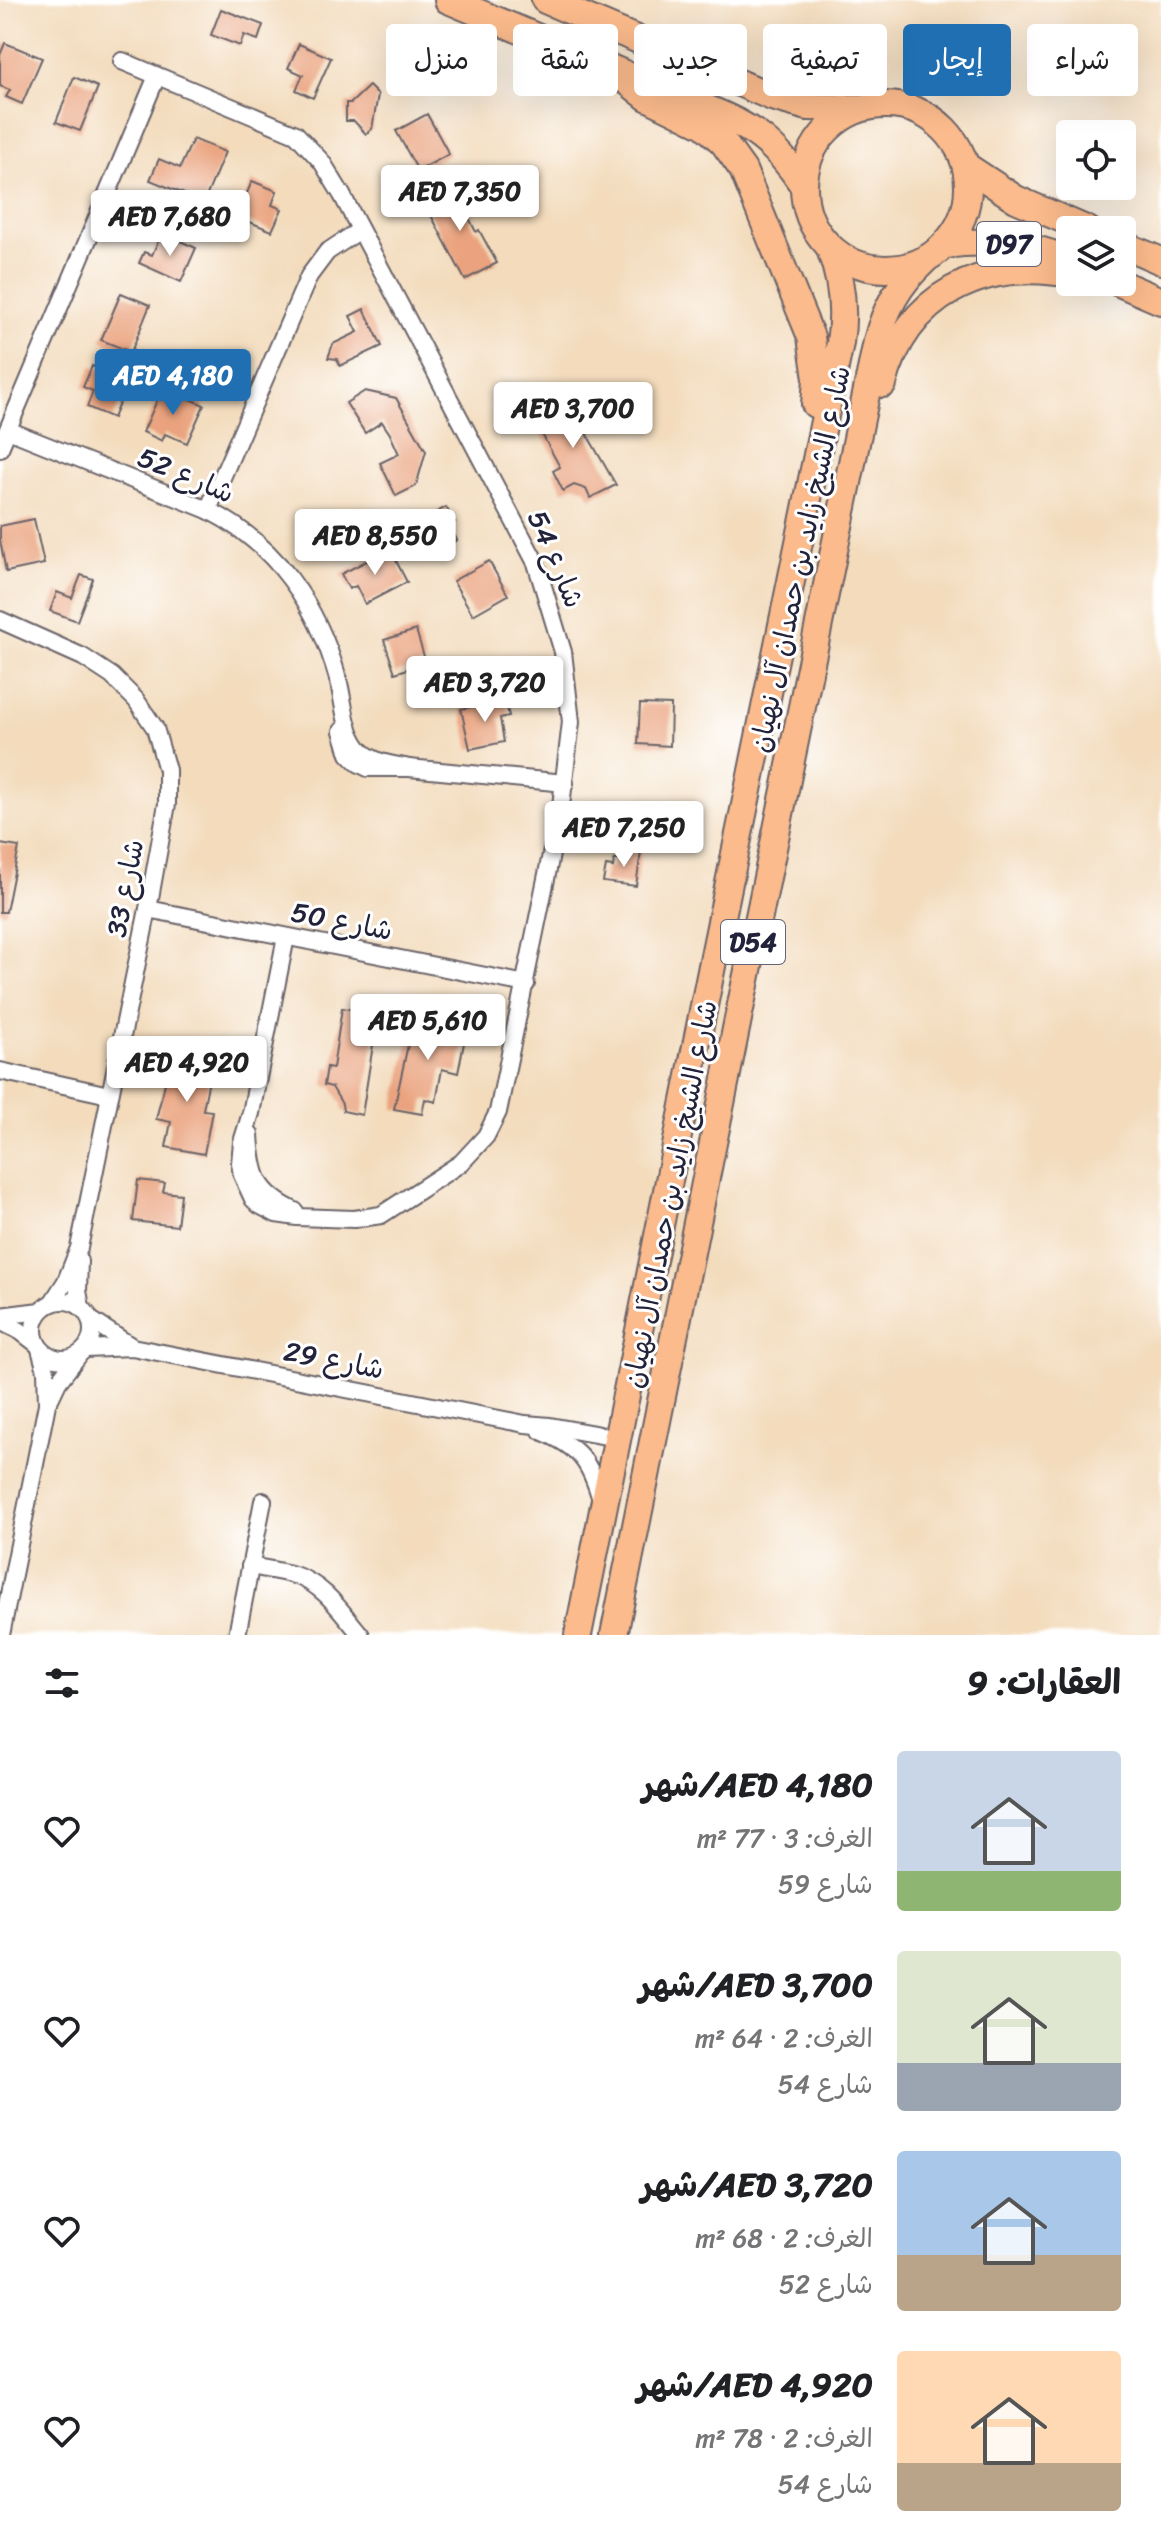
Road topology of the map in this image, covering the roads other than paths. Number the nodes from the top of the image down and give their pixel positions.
1 (448, 0) edge
2 (545, 0) edge
3 (513, 27) edge
4 (122, 61) dead end
5 (618, 72) edge
6 (618, 74) edge
7 (157, 76) junction
8 (874, 106) junction
9 (966, 166) junction
10 (803, 185) junction
11 (1056, 216) edge
12 (360, 230) junction
13 (945, 245) junction
14 (830, 249) junction
15 (1136, 250) edge
16 (1056, 256) edge
17 (924, 261) junction
18 (1161, 261) edge
19 (1056, 272) edge
20 (1136, 290) edge
21 (1161, 301) edge
22 (8, 430) junction
23 (0, 448) edge
24 (853, 461) junction
25 (813, 473) junction
26 (208, 510) junction
27 (0, 620) edge
28 (565, 783) junction
29 (148, 909) junction
30 (286, 937) junction
31 (526, 984) junction
32 (0, 1071) edge
33 (109, 1095) junction
34 (79, 1248) junction
35 (46, 1307) junction
36 (86, 1314) junction
37 (0, 1319) edge
38 (38, 1346) junction
39 (132, 1347) junction
40 (82, 1352) junction
41 (47, 1404) junction
42 (525, 1424) junction
43 (617, 1438) junction
44 (263, 1501) dead end
45 (604, 1508) junction
46 (634, 1535) junction
47 (7, 1566) edge
48 (250, 1566) junction
49 (1, 1635) edge
50 (237, 1635) edge
51 (361, 1635) edge
52 (578, 1635) edge
53 (614, 1635) edge

1 - 3 main road
2 - 8 main road
4 - 7 street, شارع 54
5 - 10 main road
6 - 25 main road
7 - 12 street, شارع 54
7 - 22 street
8 - 9 main road
8 - 10 main road
9 - 11 main road, D97
9 - 13 main road
10 - 14 main road
12 - 26 street
12 - 28 street, شارع 54
13 - 16 main road, D97
13 - 17 main road
14 - 17 main road
14 - 25 main road, شارع الشيخ زايد بن حمدان آل نهيان / D54
15 - 18 main road
17 - 24 main road, شارع الشيخ زايد بن حمدان آل نهيان / D54
19 - 24 main road
20 - 21 main road
22 - 23 street
22 - 26 street, شارع 52
24 - 46 main road, شارع الشيخ زايد بن حمدان آل نهيان / D54
25 - 43 main road, شارع الشيخ زايد بن حمدان آل نهيان / D54
26 - 28 street, شارع 52
27 - 29 street, شارع 33
28 - 31 street, شارع 54
29 - 30 street, شارع 50
29 - 33 street, شارع 33
30 - 31 street, شارع 50
30 - 31 street, شارع 54
32 - 33 street
33 - 34 street, شارع 33
34 - 35 street, شارع 33
34 - 36 street, شارع 33
35 - 36 street
35 - 37 street
35 - 38 street
36 - 39 street, شارع 29
36 - 40 street
37 - 38 street
38 - 40 street
38 - 41 street
39 - 40 street, شارع 29
39 - 42 street, شارع 29
40 - 41 street
41 - 47 street
42 - 43 street, شارع 29
42 - 45 street, شارع 29
43 - 45 main road, شارع الشيخ زايد بن حمدان آل نهيان / D54
43 - 46 main road
44 - 48 street
45 - 52 main road, شارع الشيخ زايد بن حمدان آل نهيان / D54
46 - 53 main road, شارع الشيخ زايد بن حمدان آل نهيان / D54
47 - 49 street
48 - 50 street
48 - 51 street

